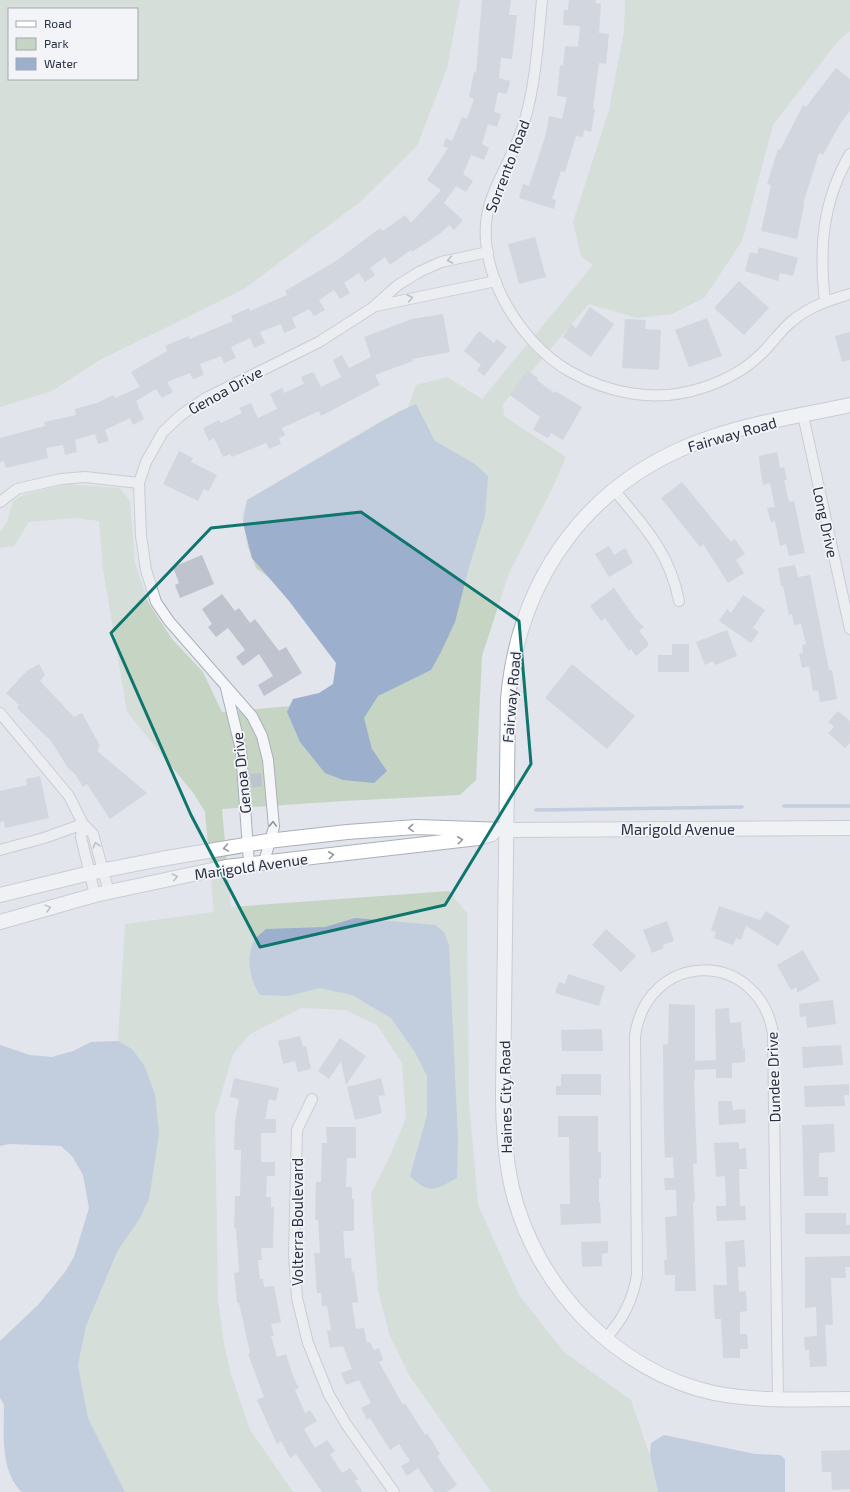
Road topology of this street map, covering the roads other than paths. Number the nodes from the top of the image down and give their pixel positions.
1 (542, 0) edge
2 (850, 154) edge
3 (488, 252) junction
4 (496, 281) junction
5 (850, 294) edge
6 (825, 302) junction
7 (372, 308) junction
8 (850, 405) edge
9 (803, 415) junction
10 (139, 483) junction
11 (614, 490) junction
12 (0, 502) edge
13 (678, 601) dead end
14 (850, 630) edge
15 (225, 684) junction
16 (0, 713) edge
17 (83, 824) junction
18 (850, 828) edge
19 (506, 830) junction
20 (268, 841) junction
21 (247, 844) junction
22 (0, 850) edge
23 (264, 862) junction
24 (249, 864) junction
25 (97, 872) junction
26 (102, 893) junction
27 (0, 895) edge
28 (0, 922) edge
29 (312, 1099) dead end
30 (605, 1339) junction
31 (850, 1398) edge
32 (778, 1399) junction
33 (394, 1492) edge

1 - 3 street, Sorrento Road
2 - 6 street
3 - 4 street, Sorrento Road
3 -> 7 street, Genoa Drive
4 - 6 street, Sorrento Road
7 -> 4 street, Genoa Drive
5 - 6 street, Sorrento Road
7 - 10 street, Genoa Drive
8 - 9 street, Fairway Road
9 - 11 street, Fairway Road
9 - 14 street, Long Drive
10 - 12 street
10 - 15 street, Genoa Drive
11 - 13 street
11 - 19 street, Fairway Road
20 -> 15 street, Genoa Drive
15 - 21 street, Genoa Drive
16 - 17 street
17 - 22 street
17 - 25 street
18 - 19 street, Marigold Avenue
19 -> 20 street, Marigold Avenue
23 -> 19 street, Marigold Avenue
19 - 30 street, Haines City Road
20 - 21 street, Marigold Avenue
20 - 23 street, Genoa Drive
21 - 24 street, Genoa Drive
21 -> 25 street, Marigold Avenue
23 - 24 street, Marigold Avenue
26 -> 24 street, Marigold Avenue
25 - 26 street
25 - 26 street
25 - 27 street, Marigold Avenue
28 -> 26 street, Marigold Avenue
29 - 33 street, Volterra Boulevard
30 - 32 street, Haines City Road
30 - 32 street, Dundee Drive
31 - 32 street, Haines City Road

